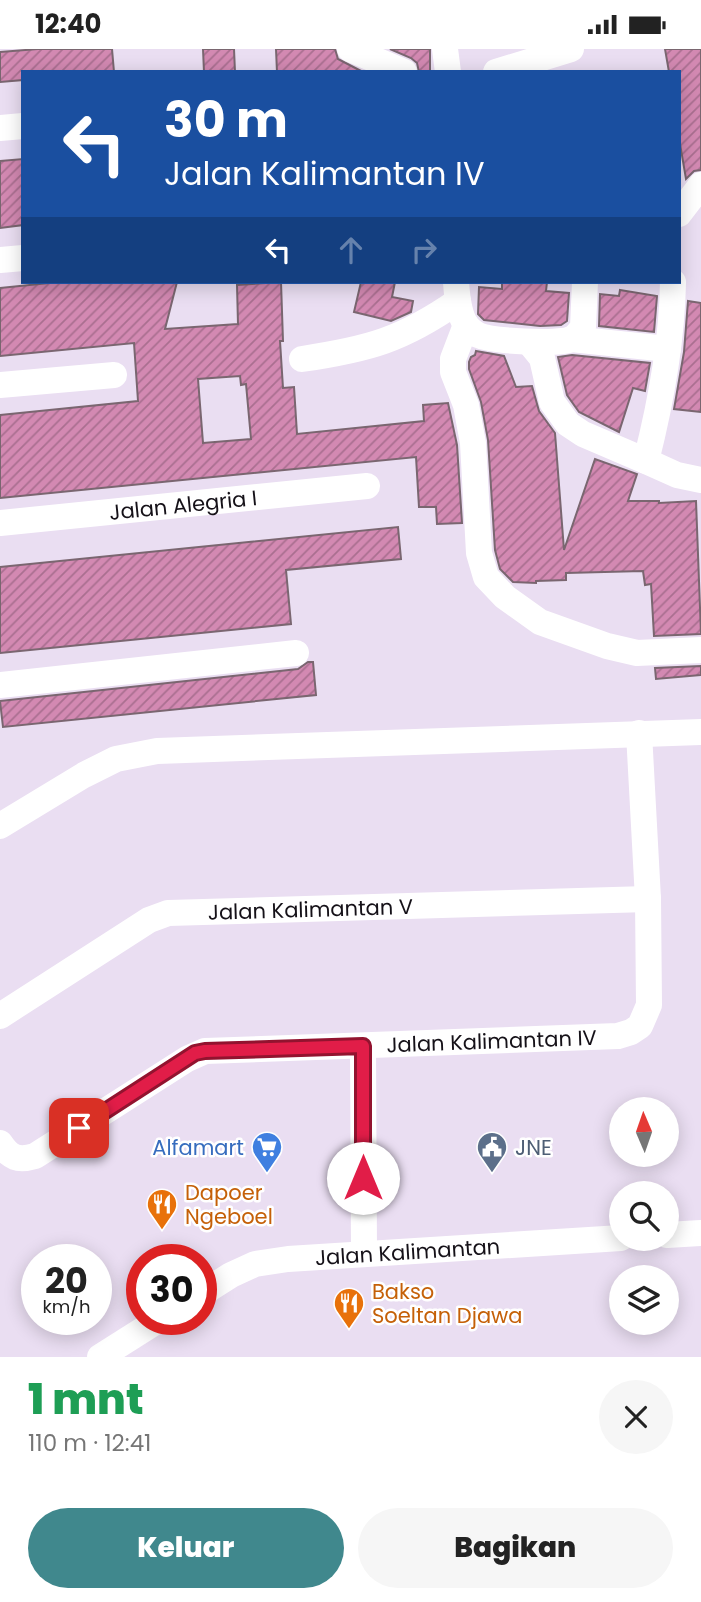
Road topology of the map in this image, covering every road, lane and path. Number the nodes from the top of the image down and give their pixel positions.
1 (349, 49) edge
2 (445, 49) edge
3 (570, 49) edge
4 (399, 70) edge
5 (448, 70) edge
6 (502, 70) edge
7 (21, 126) edge
8 (0, 128) edge
9 (701, 184) edge
10 (681, 186) edge
11 (681, 211) edge
12 (21, 258) edge
13 (0, 260) edge
14 (585, 284) edge
15 (673, 284) edge
16 (460, 303) edge
17 (571, 339) junction
18 (529, 342) junction
19 (668, 349) junction
20 (302, 359) dead end
21 (114, 376) dead end
22 (0, 385) edge
23 (646, 461) junction
24 (701, 480) edge
25 (367, 485) dead end
26 (0, 523) edge
27 (701, 650) edge
28 (296, 653) dead end
29 (0, 685) edge
30 (701, 732) edge
31 (639, 733) junction
32 (0, 826) edge
33 (648, 899) junction
34 (0, 1016) edge
35 (363, 1046) junction
36 (0, 1143) edge
37 (701, 1233) edge
38 (679, 1234) edge
39 (609, 1239) edge
40 (364, 1254) junction
41 (217, 1284) edge
42 (135, 1335) edge
43 (100, 1357) edge

1 - 4 street
2 - 5 street
3 - 6 street
7 - 8 street
9 - 10 street
9 - 11 street
12 - 13 street
14 - 17 street
15 - 19 street
16 - 18 street
16 - 20 street
16 - 27 street
17 - 18 street
17 - 19 street
18 - 23 street
19 - 23 street
21 - 22 street
23 - 24 street
25 - 26 street, Jalan Alegria I
28 - 29 street
30 - 31 street
31 - 32 street
31 - 33 street, Jalan Kalimantan IV
33 - 34 street, Jalan Kalimantan V
33 - 35 street, Jalan Kalimantan IV
35 - 36 street, Jalan Kalimantan IV
35 - 40 street
37 - 38 street
39 - 40 street, Jalan Kalimantan
40 - 41 street, Jalan Kalimantan
42 - 43 street

